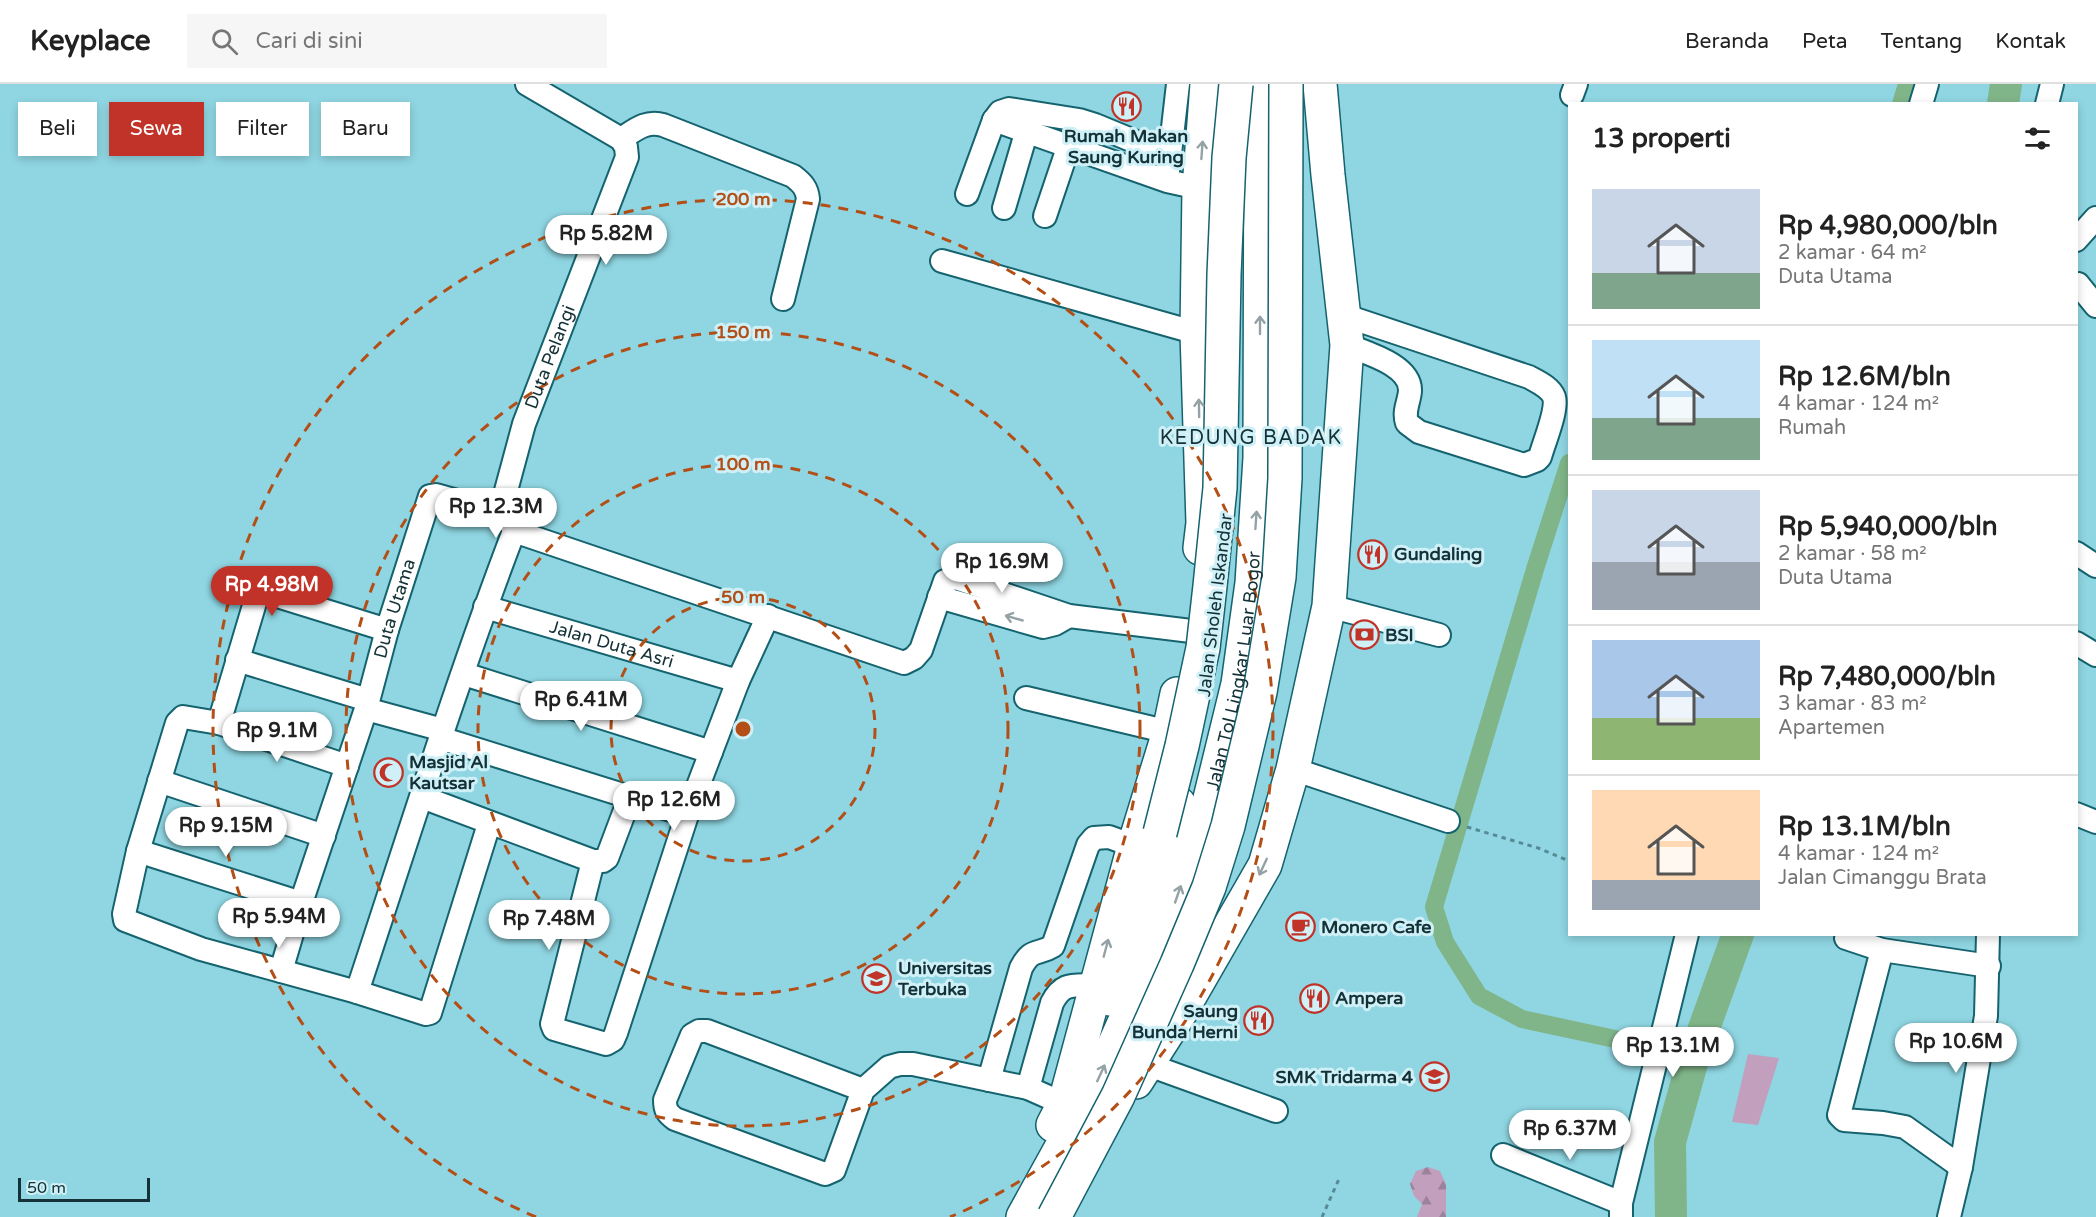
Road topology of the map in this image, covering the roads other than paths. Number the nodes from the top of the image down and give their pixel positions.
1 (527, 84) edge
2 (1178, 84) edge
3 (1207, 84) edge
4 (1235, 84) edge
5 (1261, 84) edge
6 (1286, 84) edge
7 (1293, 84) edge
8 (1309, 84) edge
9 (1320, 84) edge
10 (1927, 84) edge
11 (2052, 84) edge
12 (1922, 102) edge
13 (2048, 102) edge
14 (994, 120) junction
15 (1027, 130) junction
16 (621, 139) junction
17 (1069, 145) junction
18 (1170, 156) junction
19 (1167, 181) junction
20 (1199, 188) junction
21 (967, 194) dead end
22 (1004, 208) dead end
23 (1045, 216) dead end
24 (2096, 218) edge
25 (2078, 238) edge
26 (942, 261) dead end
27 (2078, 285) edge
28 (783, 299) dead end
29 (2096, 306) edge
30 (1345, 330) junction
31 (1197, 333) junction
32 (500, 513) junction
33 (514, 531) junction
34 (2078, 554) edge
35 (2096, 566) edge
36 (1329, 606) junction
37 (485, 607) junction
38 (768, 616) junction
39 (387, 630) junction
40 (1191, 631) junction
41 (1439, 635) dead end
42 (2078, 644) edge
43 (2096, 655) edge
44 (237, 660) junction
45 (464, 674) junction
46 (738, 681) junction
47 (1026, 698) dead end
48 (367, 704) junction
49 (219, 723) junction
50 (1168, 732) junction
51 (442, 734) junction
52 (711, 752) junction
53 (347, 766) junction
54 (1293, 769) junction
55 (159, 781) junction
56 (422, 797) junction
57 (630, 797) junction
58 (687, 815) junction
59 (2078, 815) edge
60 (2096, 822) edge
61 (1455, 823) road end
62 (489, 824) junction
63 (324, 836) junction
64 (1147, 840) junction
65 (138, 851) junction
66 (592, 861) junction
67 (301, 903) junction
68 (1687, 936) edge
69 (1988, 936) edge
70 (1846, 938) dead end
71 (1132, 945) junction
72 (1882, 950) junction
73 (1989, 966) junction
74 (281, 971) junction
75 (1096, 985) junction
76 (357, 992) junction
77 (1174, 998) junction
78 (1146, 1064) junction
79 (988, 1080) junction
80 (1028, 1088) junction
81 (862, 1090) junction
82 (1064, 1103) junction
83 (1276, 1111) dead end
84 (1503, 1155) dead end
85 (1961, 1167) junction
86 (1621, 1210) edge
87 (1004, 1217) edge
88 (1023, 1217) edge
89 (1054, 1217) edge
90 (1949, 1217) edge

1 - 16 street
2 - 18 street
20 -> 3 highway, Jalan Sholeh Iskandar
4 - 64 highway, bridge
4 - 71 highway, Jalan Sholeh Iskandar
88 -> 5 highway, Jalan Tol Lingkar Luar Bogor
6 - 89 highway, Jalan Tol Lingkar Luar Bogor, bridge
7 - 77 highway
8 - 77 highway
9 - 30 highway
10 - 12 street
11 - 13 street
14 - 15 street
14 - 18 street
14 - 21 street
15 - 17 street
15 - 22 street
16 - 28 street
16 - 32 street, Duta Pelangi
17 - 19 street
17 - 23 street
18 - 19 street
19 - 20 street
20 - 31 highway, Jalan Sholeh Iskandar
24 - 25 street
26 - 31 street
27 - 29 street
30 - 30 street
30 - 36 highway
40 -> 31 highway, Jalan Sholeh Iskandar
32 - 33 street
32 - 39 street, Duta Utama
33 - 37 street
33 - 38 street
34 - 35 street
36 - 41 street
36 - 54 highway
37 - 45 street
37 - 46 street, Jalan Duta Asri
38 - 40 street
38 - 46 street
39 - 44 street
39 - 48 street, Duta Utama
40 - 50 highway, Jalan Sholeh Iskandar
42 - 43 street
44 - 48 street
44 - 49 street
45 - 51 street
45 - 52 street
46 - 52 street
47 - 50 street
48 - 51 street
48 - 53 street, Duta Utama
49 - 53 street
49 - 55 street
50 - 64 highway, Jalan Sholeh Iskandar
51 - 56 street
51 - 57 street
52 - 58 street
53 - 63 street, Duta Utama
54 - 61 street
54 -> 78 highway
55 - 63 street
55 - 65 street
56 - 62 street
56 - 76 street
57 - 58 street
57 - 66 street
58 - 66 street
59 - 60 street
62 - 66 street
62 - 76 street
63 - 67 street, Duta Utama
64 - 71 highway
75 -> 64 highway, Jalan Sholeh Iskandar
64 - 79 street
65 - 67 street
65 - 74 street
67 - 74 street, Duta Utama
68 - 86 street
69 - 73 street
70 - 72 street
71 - 82 highway, Jalan Sholeh Iskandar
72 - 73 street
72 - 85 street
73 - 85 street
74 - 76 street
75 - 80 street
75 - 82 highway, Jalan Sholeh Iskandar
77 - 78 highway
78 - 83 street
78 - 89 highway
79 - 80 street
79 - 81 street
80 - 82 street
81 - 81 street
82 - 87 highway, Jalan Sholeh Iskandar
84 - 86 street
85 - 90 street

